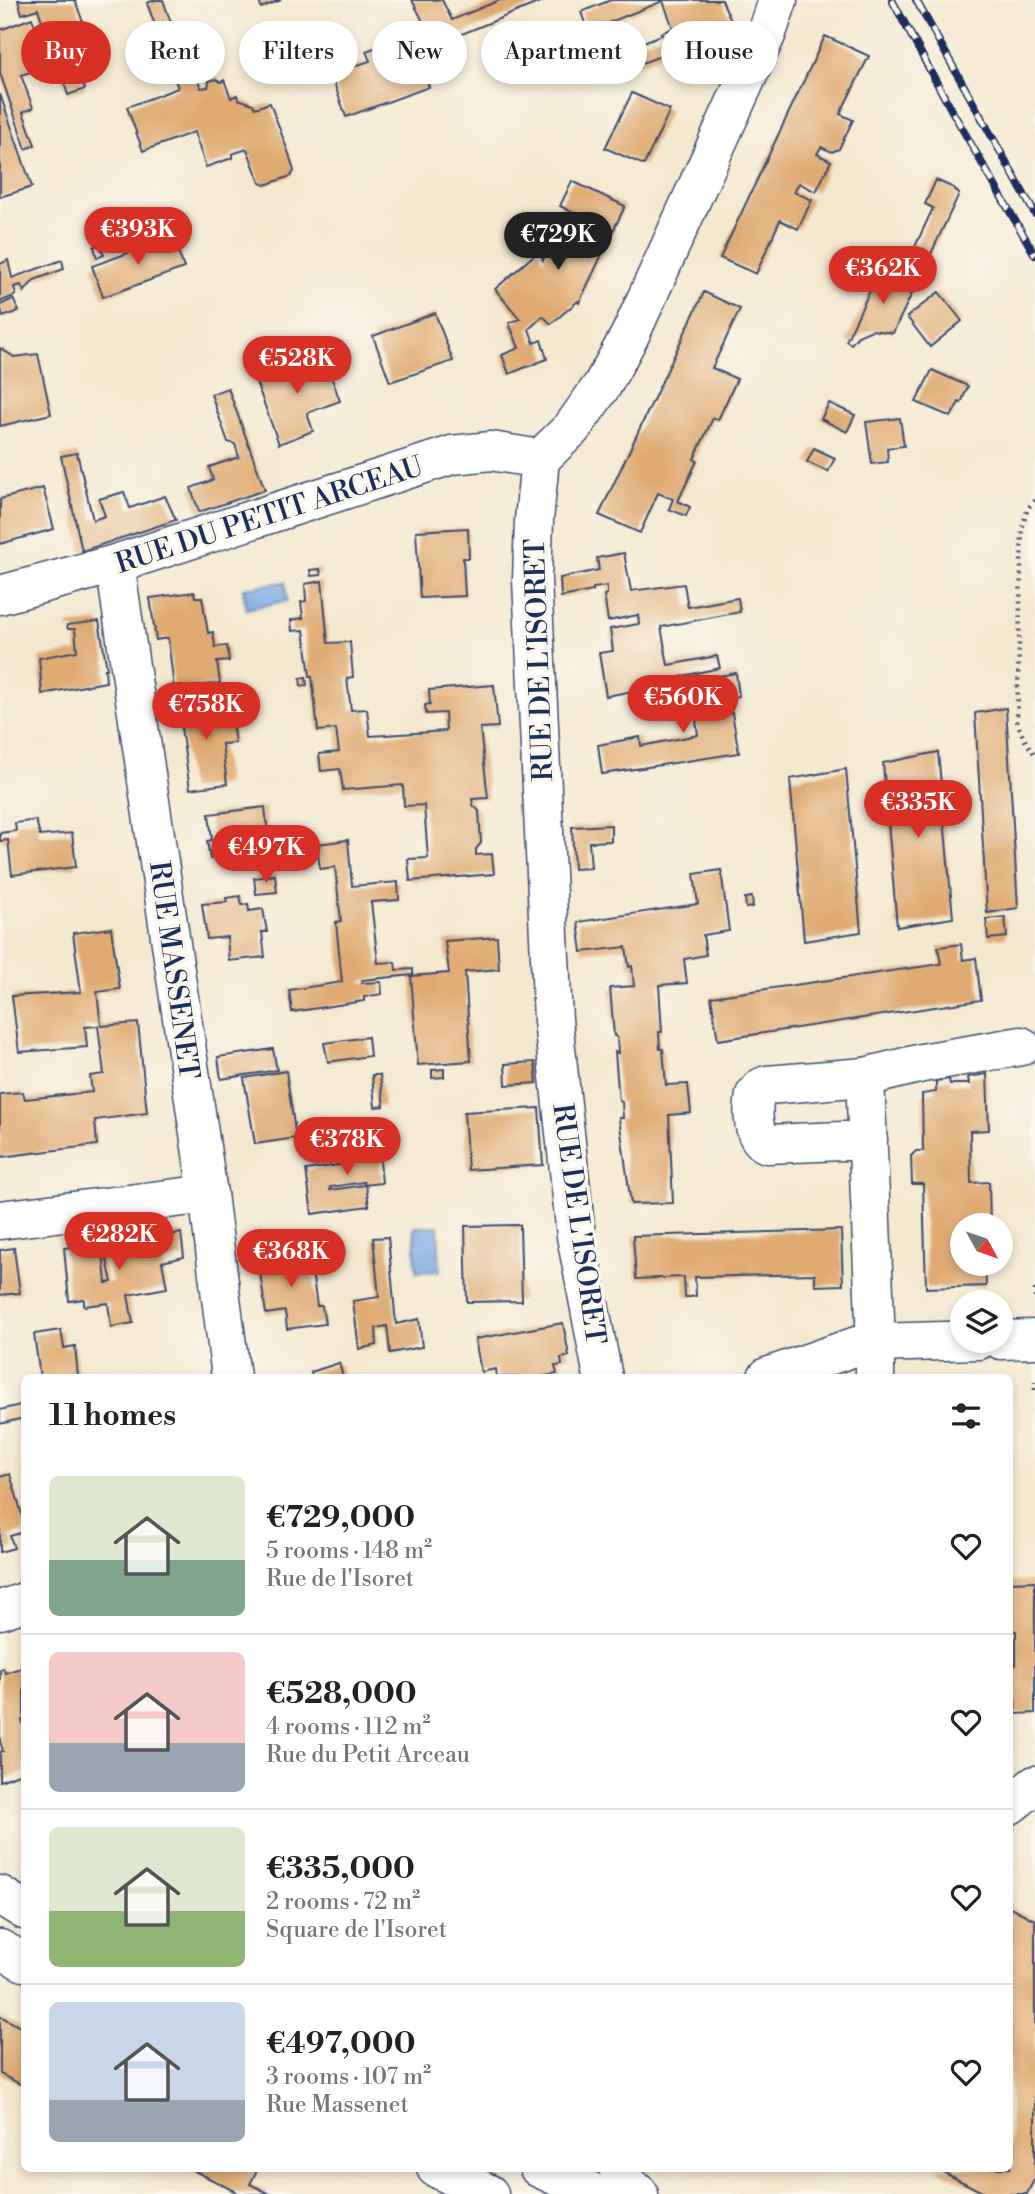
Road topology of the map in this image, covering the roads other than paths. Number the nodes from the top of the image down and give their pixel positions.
1 (778, 0) edge
2 (540, 459) junction
3 (115, 564) junction
4 (0, 595) edge
5 (1021, 1046) dead end
6 (865, 1077) junction
7 (868, 1140) junction
8 (208, 1194) junction
9 (0, 1220) edge
10 (1035, 1339) edge
11 (1013, 1340) edge
12 (950, 1346) edge
13 (875, 1360) edge
14 (231, 1374) edge
15 (602, 1374) edge
16 (776, 1374) edge
17 (21, 1603) edge
18 (0, 1610) edge
19 (1035, 1785) edge
20 (1035, 1797) edge
21 (1013, 1803) edge
22 (1013, 1805) edge
23 (0, 1895) edge
24 (21, 1908) edge
25 (0, 1950) edge
26 (21, 1960) edge
27 (548, 2172) edge
28 (620, 2172) edge
29 (596, 2194) edge
30 (639, 2194) edge

1 - 2 street
2 - 3 street, RUE DU PETIT ARCEAU
2 - 15 street, RUE DE L'ISORET
3 - 4 street, RUE DU PETIT ARCEAU
3 - 8 street, RUE MASSENET
5 - 6 street
6 - 7 street
6 - 7 street
7 - 13 street
8 - 9 street
8 - 14 street, RUE MASSENET
10 - 11 street
12 - 13 street
13 - 16 street
17 - 18 street
19 - 21 street
20 - 22 street
23 - 24 street
25 - 26 street
27 - 29 street
28 - 30 street

